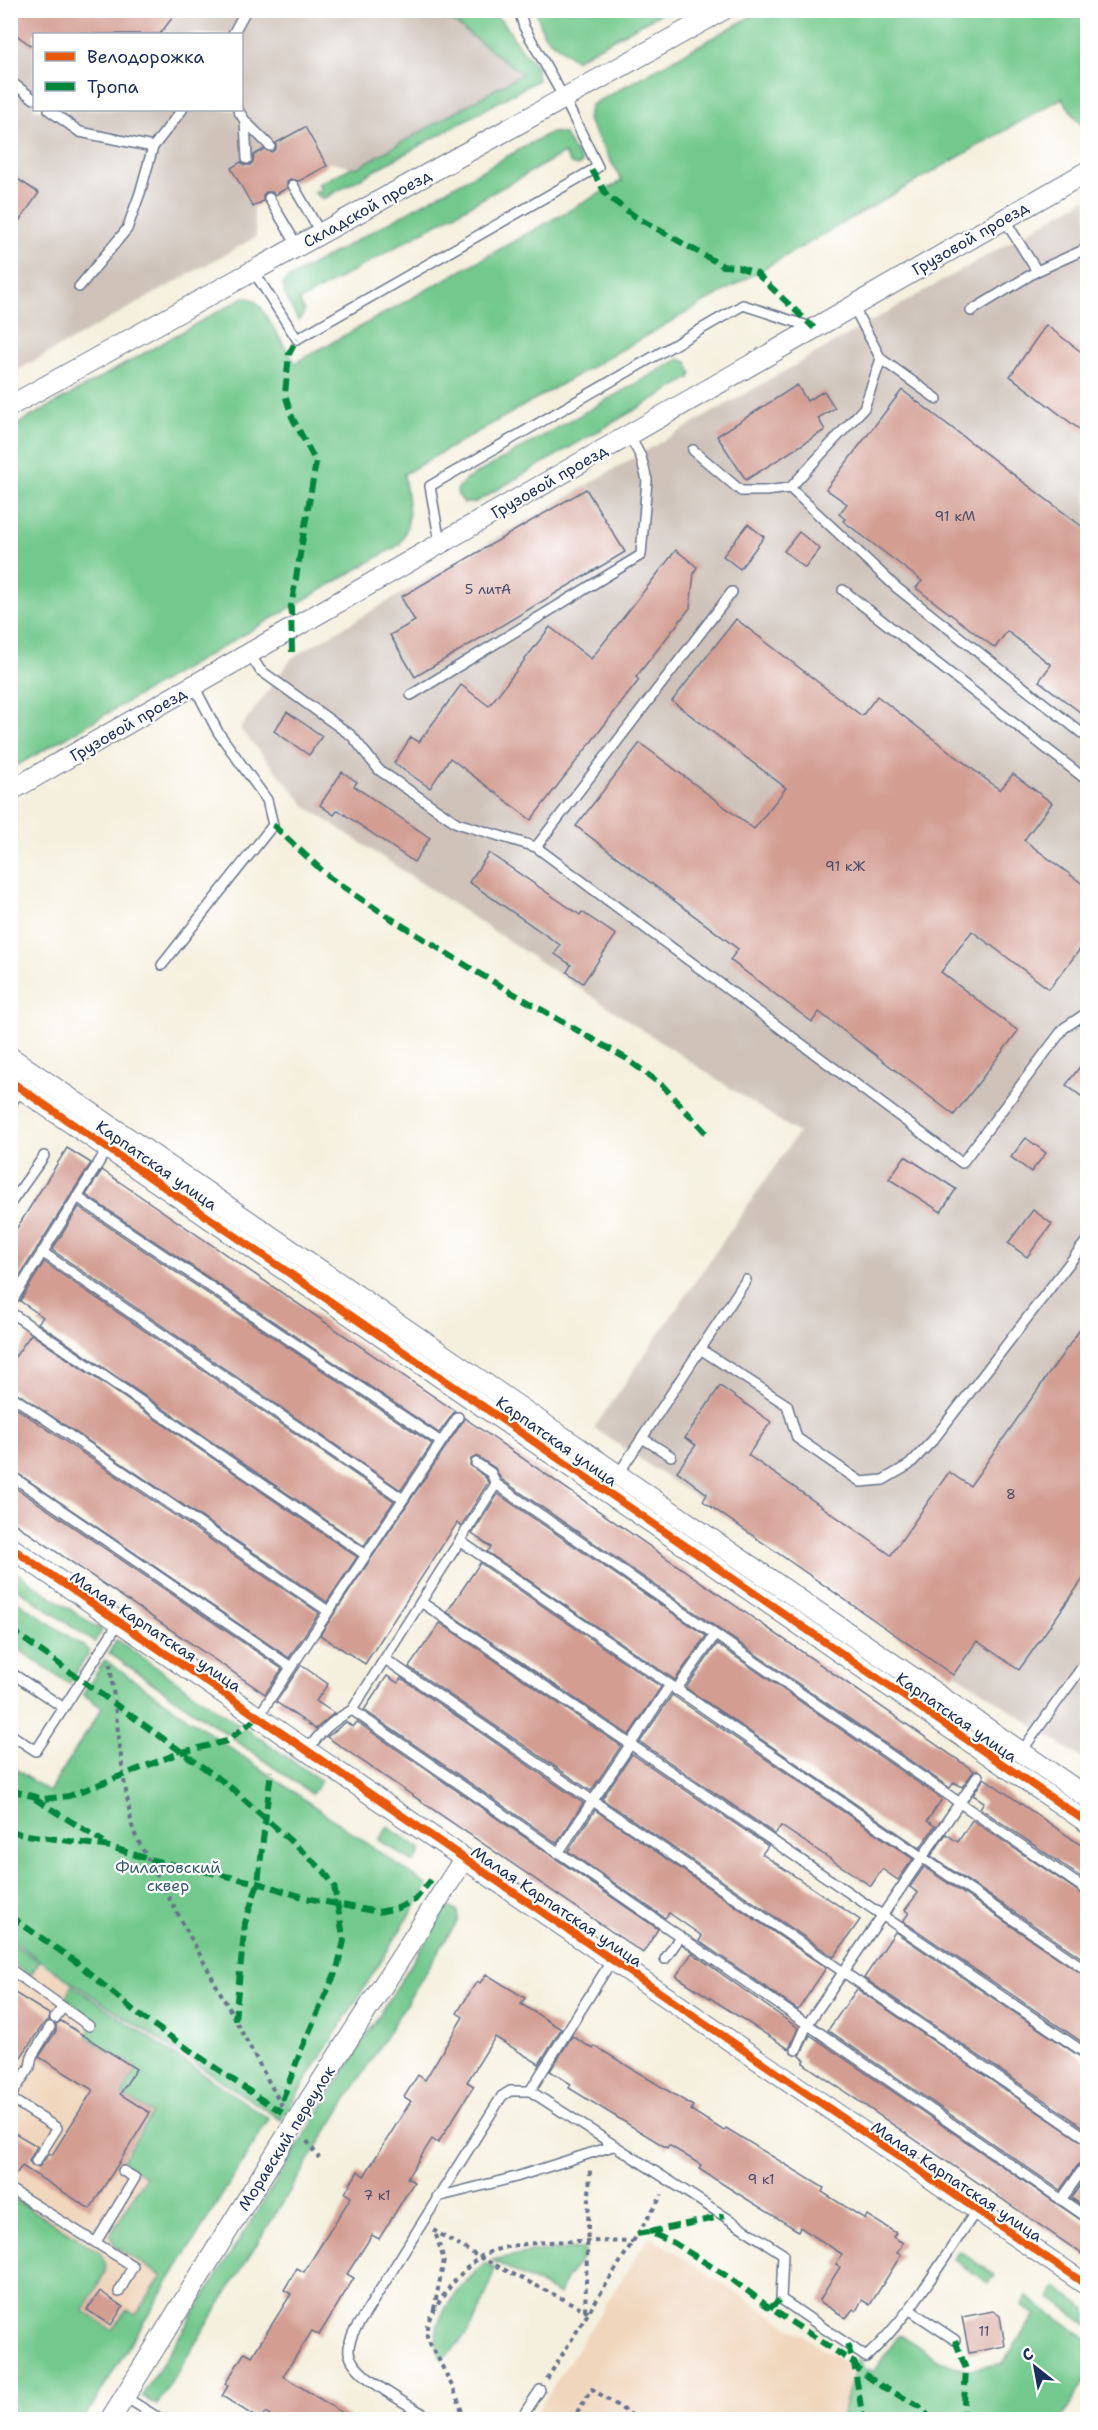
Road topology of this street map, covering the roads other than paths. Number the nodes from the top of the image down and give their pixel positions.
1 (246, 10) edge
2 (519, 10) edge
3 (723, 10) edge
4 (234, 33) edge
5 (10, 81) edge
6 (33, 98) edge
7 (564, 98) junction
8 (50, 111) edge
9 (181, 111) edge
10 (239, 111) edge
11 (245, 122) junction
12 (270, 146) dead end
13 (153, 147) junction
14 (247, 159) dead end
15 (1088, 171) edge
16 (293, 185) dead end
17 (270, 198) dead end
18 (1004, 219) junction
19 (321, 234) junction
20 (298, 247) junction
21 (1088, 248) edge
22 (1037, 271) junction
23 (254, 272) junction
24 (79, 287) dead end
25 (852, 306) junction
26 (970, 311) dead end
27 (814, 328) junction
28 (881, 359) junction
29 (937, 399) dead end
30 (11, 405) edge
31 (629, 435) junction
32 (693, 450) dead end
33 (789, 488) junction
34 (440, 543) junction
35 (843, 590) dead end
36 (732, 592) dead end
37 (250, 654) junction
38 (195, 686) junction
39 (411, 695) dead end
40 (1088, 738) edge
41 (1088, 781) edge
42 (10, 791) edge
43 (536, 847) junction
44 (162, 965) dead end
45 (1088, 1012) edge
46 (10, 1057) edge
47 (14, 1091) edge
48 (108, 1148) junction
49 (44, 1156) dead end
50 (77, 1197) junction
51 (10, 1204) edge
52 (1088, 1239) edge
53 (42, 1252) junction
54 (746, 1280) dead end
55 (10, 1304) edge
56 (10, 1312) edge
57 (700, 1349) junction
58 (10, 1395) edge
59 (458, 1417) dead end
60 (642, 1438) junction
61 (441, 1442) junction
62 (671, 1456) dead end
63 (476, 1463) dead end
64 (10, 1475) edge
65 (618, 1475) junction
66 (496, 1484) junction
67 (607, 1492) junction
68 (403, 1499) junction
69 (460, 1541) junction
70 (10, 1547) edge
71 (366, 1555) junction
72 (421, 1602) junction
73 (328, 1611) junction
74 (119, 1622) junction
75 (715, 1635) junction
76 (385, 1659) junction
77 (1088, 1659) edge
78 (291, 1667) junction
79 (10, 1672) edge
80 (673, 1687) junction
81 (64, 1708) junction
82 (352, 1710) junction
83 (258, 1717) junction
84 (10, 1734) edge
85 (631, 1744) junction
86 (307, 1751) junction
87 (1021, 1752) junction
88 (1009, 1769) junction
89 (978, 1776) dead end
90 (1088, 1798) edge
91 (593, 1801) junction
92 (959, 1803) junction
93 (1088, 1823) edge
94 (558, 1853) junction
95 (922, 1858) junction
96 (464, 1859) junction
97 (1088, 1891) edge
98 (882, 1916) junction
99 (680, 1937) junction
100 (665, 1959) dead end
101 (612, 1960) junction
102 (10, 1969) edge
103 (1088, 1971) edge
104 (843, 1972) junction
105 (63, 2007) junction
106 (56, 2018) dead end
107 (807, 2025) junction
108 (89, 2026) dead end
109 (50, 2027) dead end
110 (796, 2050) dead end
111 (1088, 2055) edge
112 (530, 2091) junction
113 (10, 2098) edge
114 (1088, 2139) edge
115 (613, 2146) junction
116 (36, 2161) dead end
117 (1088, 2162) edge
118 (123, 2171) dead end
119 (10, 2189) edge
120 (437, 2197) junction
121 (1061, 2200) junction
122 (977, 2210) junction
123 (1088, 2218) edge
124 (96, 2242) junction
125 (1088, 2286) edge
126 (119, 2292) dead end
127 (910, 2310) junction
128 (955, 2340) dead end
129 (540, 2390) road end
130 (125, 2397) junction
131 (110, 2420) edge
132 (162, 2420) edge
133 (433, 2420) edge
134 (520, 2420) edge

1 - 4 lane
2 - 7 lane
3 - 7 street, Складской проезд
5 - 6 lane
7 - 19 street, Складской проезд
7 - 23 lane
8 - 13 lane
9 - 13 lane
10 - 11 lane
11 - 12 lane
11 - 14 lane
13 - 24 lane
15 - 18 street, Грузовой проезд
16 - 19 lane
17 - 20 lane
18 - 22 lane
18 - 25 street, Грузовой проезд
19 - 20 street, Складской проезд
20 - 23 street, Складской проезд
21 - 22 lane
22 - 26 lane
23 - 30 street, Складской проезд
25 - 27 street, Грузовой проезд
25 - 28 lane
27 - 31 street, Грузовой проезд
27 - 34 lane
28 - 29 lane
28 - 33 lane
31 - 34 street, Грузовой проезд
31 - 39 lane
32 - 33 lane
33 - 40 lane
34 - 37 street, Грузовой проезд
35 - 41 lane
36 - 43 lane
37 - 38 street, Грузовой проезд
37 - 43 lane
38 - 42 street, Грузовой проезд
38 - 44 lane
43 - 45 lane
46 - 65 street, Карпатская улица
47 - 48 street, Карпатская улица
48 - 50 lane
48 - 67 street, Карпатская улица
49 - 51 lane
50 - 53 lane
50 - 61 lane
52 - 57 lane
53 - 55 lane
53 - 68 lane
54 - 57 lane
56 - 71 lane
57 - 60 lane
58 - 73 lane
59 - 61 lane
60 - 62 lane
60 - 65 lane
61 - 68 lane
63 - 66 lane
64 - 78 lane
65 - 67 lane
65 - 87 street, Карпатская улица
66 - 69 lane
66 - 75 lane
67 - 88 street, Карпатская улица
68 - 71 lane
69 - 72 lane
69 - 80 lane
70 - 74 street, Малая Карпатская улица
71 - 73 lane
72 - 76 lane
72 - 85 lane
73 - 78 lane
74 - 81 lane
74 - 83 street, Малая Карпатская улица
75 - 80 lane
75 - 92 lane
76 - 82 lane
76 - 91 lane
77 - 87 lane
78 - 83 lane
79 - 81 lane
80 - 85 lane
80 - 95 lane
81 - 84 lane
82 - 86 lane
82 - 94 lane
83 - 86 street, Малая Карпатская улица
85 - 91 lane
85 - 98 lane
86 - 96 street, Малая Карпатская улица
87 - 88 lane
87 - 90 street, Карпатская улица
88 - 93 street, Карпатская улица
89 - 92 lane
91 - 94 lane
91 - 104 lane
92 - 95 lane
92 - 97 lane
94 - 99 lane
95 - 98 lane
95 - 103 lane
96 - 101 street, Малая Карпатская улица
96 - 130 street, Моравский переулок
98 - 104 lane
98 - 111 lane
99 - 100 lane
99 - 107 lane
101 - 112 lane
101 - 122 street, Малая Карпатская улица
102 - 105 lane
104 - 107 lane
104 - 114 lane
105 - 106 lane
105 - 108 lane
107 - 110 lane
107 - 121 lane
109 - 113 lane
112 - 115 lane
112 - 120 lane
113 - 116 lane
115 - 120 lane
115 - 127 lane
117 - 121 lane
118 - 124 lane
119 - 124 lane
120 - 133 lane
121 - 123 lane
122 - 125 street, Малая Карпатская улица
122 - 127 lane
124 - 126 lane
127 - 128 lane
129 - 134 lane
130 - 131 street, Моравский переулок
130 - 132 lane

